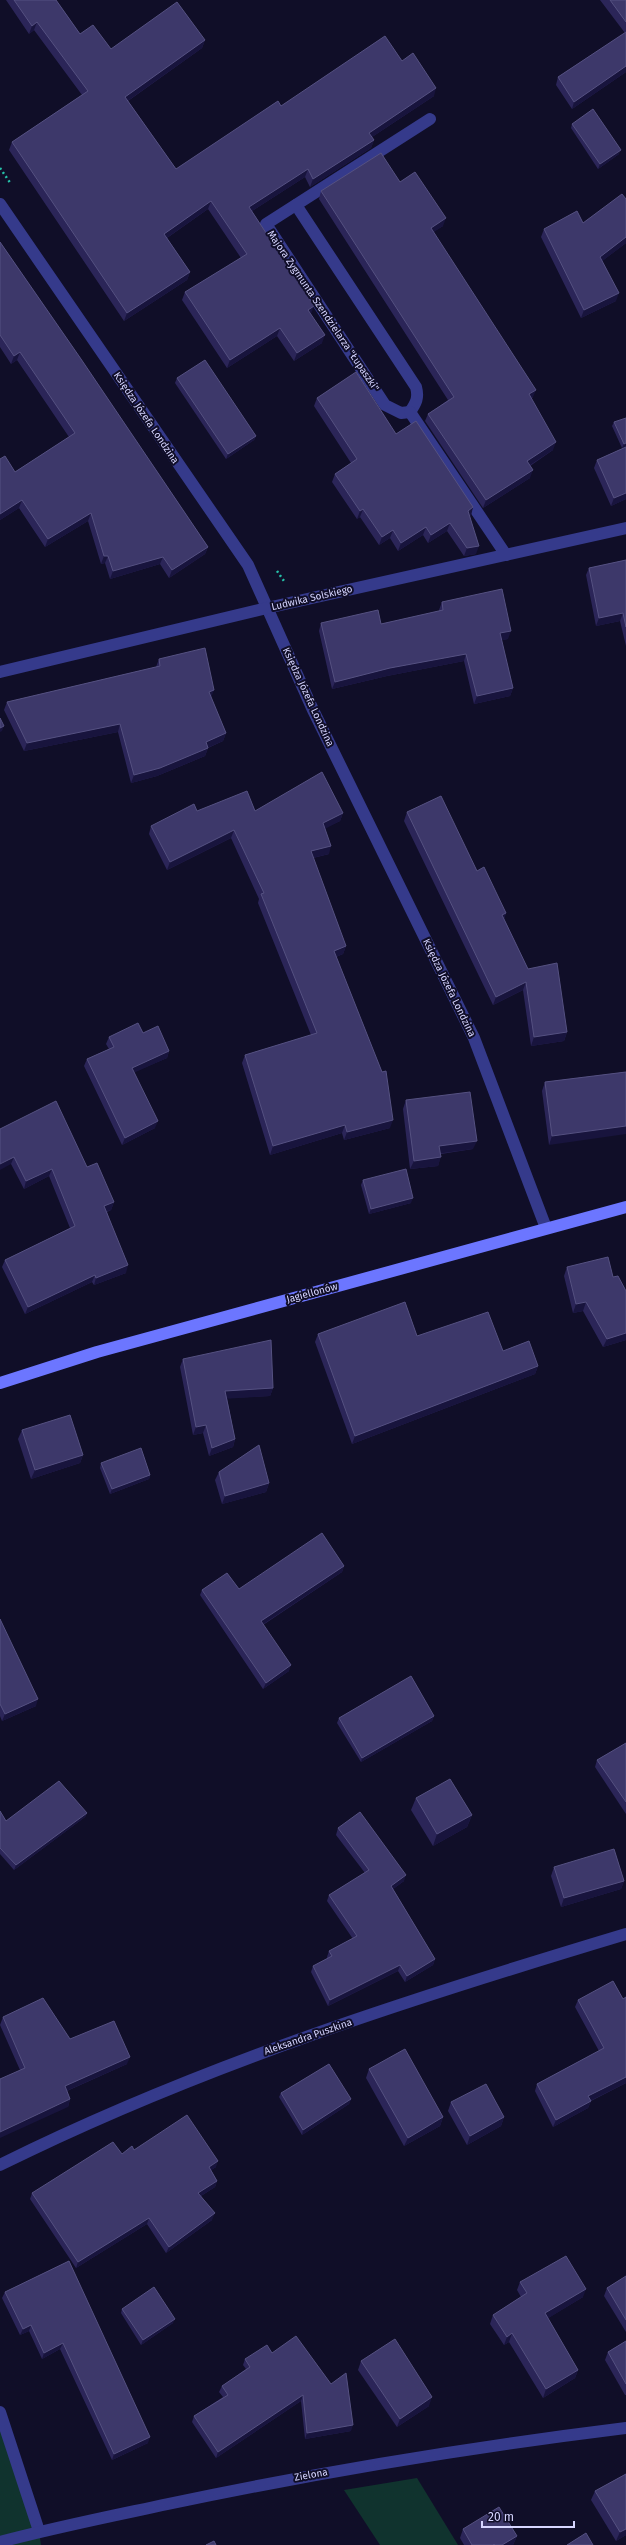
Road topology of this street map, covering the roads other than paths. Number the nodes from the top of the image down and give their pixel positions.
1 (430, 119) dead end
2 (0, 204) edge
3 (296, 205) junction
4 (410, 412) junction
5 (626, 528) edge
6 (506, 555) junction
7 (267, 608) junction
8 (0, 672) edge
9 (626, 1207) edge
10 (546, 1228) junction
11 (0, 1383) edge
12 (626, 1934) edge
13 (0, 2165) edge
14 (0, 2412) edge
15 (626, 2428) edge
16 (39, 2531) junction
17 (0, 2542) edge

1 - 3 street, Majora Zygmunta Szendzielarza "Łupaszki"
2 - 7 street, Księdza Józefa Londzina
3 - 4 street
3 - 4 street, Majora Zygmunta Szendzielarza "Łupaszki"
4 - 6 street
5 - 6 street, Ludwika Solskiego
6 - 7 street, Ludwika Solskiego
7 - 8 street, Ludwika Solskiego
7 - 10 street, Księdza Józefa Londzina
9 - 10 street, Jagiellonów
10 - 11 street, Jagiellonów
12 - 13 street, Aleksandra Puszkina
14 - 16 street
15 - 16 street, Zielona
16 - 17 street, Zielona

